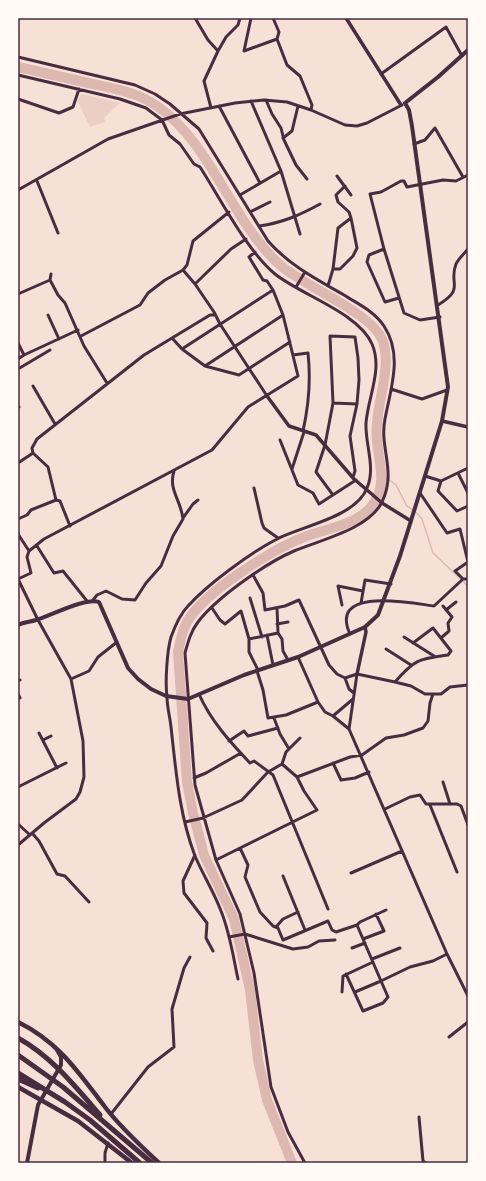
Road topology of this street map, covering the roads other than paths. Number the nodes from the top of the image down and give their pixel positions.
1 (195, 18) edge
2 (240, 18) edge
3 (251, 18) edge
4 (273, 18) edge
5 (346, 18) edge
6 (277, 39) junction
7 (218, 50) junction
8 (468, 50) edge
9 (462, 56) junction
10 (18, 57) edge
11 (381, 74) junction
12 (18, 75) edge
13 (79, 89) junction
14 (18, 99) edge
15 (266, 100) junction
16 (251, 101) junction
17 (405, 103) junction
18 (219, 106) junction
19 (298, 106) junction
20 (401, 106) junction
21 (211, 108) junction
22 (311, 110) junction
23 (181, 114) junction
24 (163, 120) junction
25 (283, 138) junction
26 (414, 144) junction
27 (281, 171) junction
28 (468, 175) edge
29 (337, 176) dead end
30 (463, 177) junction
31 (307, 179) dead end
32 (37, 181) junction
33 (260, 183) junction
34 (420, 185) junction
35 (345, 186) junction
36 (18, 190) edge
37 (240, 195) junction
38 (351, 195) dead end
39 (270, 202) dead end
40 (320, 204) dead end
41 (229, 212) junction
42 (250, 212) junction
43 (295, 217) junction
44 (351, 218) junction
45 (259, 226) junction
46 (58, 233) dead end
47 (300, 234) dead end
48 (246, 238) junction
49 (384, 249) junction
50 (468, 249) edge
51 (255, 252) junction
52 (333, 269) junction
53 (183, 270) junction
54 (304, 273) junction
55 (52, 274) dead end
56 (50, 280) junction
57 (195, 284) junction
58 (296, 285) junction
59 (328, 286) junction
60 (273, 290) junction
61 (18, 294) edge
62 (399, 298) junction
63 (438, 304) junction
64 (48, 315) dead end
65 (214, 315) junction
66 (283, 315) junction
67 (440, 317) junction
68 (220, 324) junction
69 (78, 330) junction
70 (81, 336) junction
71 (172, 338) junction
72 (59, 339) junction
73 (290, 342) junction
74 (18, 343) edge
75 (235, 347) junction
76 (182, 349) junction
77 (50, 350) dead end
78 (24, 355) junction
79 (293, 355) junction
80 (18, 359) edge
81 (205, 366) junction
82 (18, 369) edge
83 (249, 369) junction
84 (107, 384) junction
85 (33, 386) dead end
86 (391, 389) junction
87 (447, 390) junction
88 (267, 396) junction
89 (333, 403) junction
90 (357, 404) junction
91 (442, 421) junction
92 (55, 424) junction
93 (468, 427) edge
94 (304, 431) junction
95 (280, 440) dead end
96 (325, 445) junction
97 (32, 453) junction
98 (18, 456) edge
99 (23, 459) junction
100 (18, 463) edge
101 (468, 468) edge
102 (292, 469) junction
103 (175, 470) junction
104 (458, 473) junction
105 (425, 476) junction
106 (354, 479) junction
107 (441, 481) junction
108 (254, 488) dead end
109 (367, 490) junction
110 (420, 493) junction
111 (468, 493) edge
112 (333, 495) junction
113 (56, 500) junction
114 (198, 500) dead end
115 (382, 503) junction
116 (468, 506) edge
117 (183, 518) junction
118 (18, 519) edge
119 (411, 521) junction
120 (70, 526) junction
121 (18, 534) edge
122 (278, 538) junction
123 (37, 546) junction
124 (29, 552) junction
125 (253, 575) junction
126 (468, 578) edge
127 (18, 579) edge
128 (463, 579) junction
129 (390, 584) junction
130 (363, 591) junction
131 (250, 598) dead end
132 (93, 600) junction
133 (87, 601) junction
134 (385, 601) junction
135 (456, 602) dead end
136 (361, 603) junction
137 (342, 605) dead end
138 (443, 606) dead end
139 (212, 608) junction
140 (277, 608) junction
141 (446, 610) junction
142 (38, 620) junction
143 (288, 622) dead end
144 (277, 624) junction
145 (18, 625) edge
146 (365, 627) junction
147 (278, 633) junction
148 (350, 634) junction
149 (267, 636) junction
150 (262, 637) junction
151 (404, 637) dead end
152 (441, 638) junction
153 (250, 639) junction
154 (117, 642) junction
155 (413, 643) junction
156 (321, 647) junction
157 (386, 649) dead end
158 (434, 656) junction
159 (298, 657) junction
160 (288, 660) junction
161 (411, 665) junction
162 (273, 666) junction
163 (258, 671) junction
164 (358, 674) junction
165 (345, 678) junction
166 (71, 679) junction
167 (395, 682) junction
168 (468, 686) edge
169 (354, 693) junction
170 (200, 694) junction
171 (433, 694) junction
172 (166, 696) junction
173 (188, 698) junction
174 (353, 699) junction
175 (318, 702) junction
176 (333, 716) junction
177 (274, 718) junction
178 (278, 728) junction
179 (350, 730) junction
180 (40, 733) dead end
181 (51, 736) dead end
182 (300, 738) dead end
183 (43, 740) junction
184 (229, 741) junction
185 (289, 749) junction
186 (240, 753) junction
187 (362, 755) junction
188 (66, 763) dead end
189 (333, 763) junction
190 (282, 764) junction
191 (57, 768) junction
192 (268, 772) junction
193 (369, 772) junction
194 (297, 777) junction
195 (194, 778) junction
196 (443, 782) dead end
197 (18, 787) edge
198 (450, 804) junction
199 (430, 805) junction
200 (385, 809) junction
201 (203, 818) junction
202 (186, 822) junction
203 (291, 822) junction
204 (18, 824) edge
205 (468, 825) edge
206 (31, 834) junction
207 (18, 845) edge
208 (240, 848) junction
209 (402, 851) junction
210 (195, 855) junction
211 (216, 860) junction
212 (457, 872) dead end
213 (351, 873) dead end
214 (283, 876) dead end
215 (89, 902) dead end
216 (328, 909) dead end
217 (386, 910) dead end
218 (298, 912) junction
219 (376, 914) junction
220 (357, 925) junction
221 (276, 927) junction
222 (305, 930) junction
223 (245, 934) junction
224 (229, 937) junction
225 (363, 939) junction
226 (284, 940) junction
227 (334, 940) dead end
228 (365, 943) junction
229 (281, 945) junction
230 (352, 948) dead end
231 (400, 948) dead end
232 (213, 951) dead end
233 (447, 954) junction
234 (190, 957) dead end
235 (372, 961) junction
236 (346, 974) junction
237 (238, 979) dead end
238 (381, 981) junction
239 (342, 992) dead end
240 (355, 992) junction
241 (468, 996) edge
242 (18, 1022) edge
243 (468, 1022) edge
244 (449, 1037) dead end
245 (18, 1038) edge
246 (56, 1048) junction
247 (18, 1055) edge
248 (18, 1073) edge
249 (18, 1080) edge
250 (18, 1087) edge
251 (52, 1093) junction
252 (41, 1098) junction
253 (111, 1114) junction
254 (420, 1118) dead end
255 (110, 1126) junction
256 (108, 1143) junction
257 (27, 1163) edge
258 (105, 1163) edge
259 (132, 1163) edge
260 (140, 1163) edge
261 (152, 1163) edge
262 (159, 1163) edge
263 (305, 1163) edge
264 (426, 1163) edge

1 - 7 street
2 - 7 street
3 - 6 street
4 - 6 street
5 - 11 street
6 - 22 street
7 - 21 street
8 - 9 main road
9 - 11 street
9 - 17 main road
10 - 23 street
11 - 20 street
12 - 13 street
13 - 14 street
13 - 24 street
15 - 16 street
15 - 19 street
15 - 25 street
16 - 18 street
16 - 27 street
17 - 20 street
17 - 26 main road
18 - 21 street
18 - 33 street
19 - 22 street
19 - 25 street
20 - 22 street
21 - 23 street
23 - 24 street
23 - 37 street
24 - 32 street
24 - 41 street
25 - 31 street
26 - 30 street
26 - 34 main road
27 - 33 street
27 - 43 street
28 - 30 street
29 - 35 street
30 - 34 street
32 - 36 street
32 - 46 street
33 - 37 street
34 - 49 street
34 - 63 main road
35 - 38 street
35 - 44 street
37 - 42 street
39 - 42 street
40 - 43 street
41 - 48 street
41 - 53 street
42 - 45 street
43 - 45 street
43 - 47 street
44 - 52 street
44 - 52 street
45 - 54 street
48 - 51 street
48 - 57 street
49 - 62 street
49 - 62 street
50 - 63 street
51 - 58 street
51 - 60 street
52 - 59 street
53 - 57 street
53 - 70 street
54 - 58 street
54 - 59 street
55 - 56 street
56 - 61 street
56 - 69 street
57 - 65 street
58 - 109 street
59 - 86 street
60 - 66 street
60 - 68 street
62 - 67 street
63 - 67 main road
64 - 72 street
65 - 68 street
65 - 71 street
66 - 73 street
66 - 75 street
67 - 87 main road
68 - 75 street
68 - 76 street
69 - 70 street
69 - 72 street
70 - 84 street
71 - 76 street
71 - 84 street
72 - 78 street
73 - 79 street
73 - 83 street
74 - 78 street
75 - 81 street
75 - 83 street
76 - 81 street
77 - 82 street
78 - 80 street
79 - 88 street
79 - 94 street
81 - 83 street
83 - 88 street
84 - 92 street
85 - 92 street
86 - 87 street
86 - 115 street
87 - 91 main road
88 - 94 street
88 - 103 street
89 - 90 street
89 - 90 street
89 - 96 street
90 - 106 street
91 - 93 street
91 - 105 main road
92 - 97 street
94 - 96 street
94 - 102 street
95 - 102 street
96 - 106 street
96 - 112 street
97 - 99 street
97 - 113 street
98 - 99 street
99 - 100 street
101 - 104 street
102 - 112 street
103 - 117 street
103 - 120 street
104 - 107 street
104 - 111 street
105 - 107 street
105 - 110 main road
106 - 109 street
106 - 112 street
107 - 116 street
108 - 122 street
109 - 115 street
109 - 122 street
110 - 119 main road
110 - 128 street
113 - 118 street
113 - 120 street
114 - 117 street
115 - 119 street
115 - 125 street
117 - 132 street
119 - 129 main road
120 - 123 street
121 - 124 street
122 - 172 street
123 - 124 street
123 - 133 street
124 - 127 street
125 - 139 street
125 - 140 street
126 - 128 street
127 - 142 street
128 - 134 street
129 - 130 street
129 - 134 main road
130 - 136 street
130 - 137 street
131 - 150 street
132 - 133 main road
132 - 154 main road
133 - 142 main road
134 - 136 street
134 - 146 main road
135 - 141 street
136 - 148 street
138 - 141 street
139 - 153 street
139 - 173 street
140 - 144 street
140 - 156 street
141 - 152 street
142 - 145 main road
142 - 166 street
143 - 144 street
144 - 147 street
146 - 148 main road
146 - 164 street
147 - 149 street
147 - 160 street
148 - 156 main road
149 - 150 street
149 - 162 street
150 - 153 street
151 - 155 street
152 - 155 street
152 - 158 street
153 - 163 street
154 - 166 street
154 - 172 main road
155 - 158 street
156 - 159 main road
156 - 165 street
157 - 161 street
158 - 161 street
159 - 160 main road
159 - 175 street
160 - 162 main road
161 - 167 street
162 - 163 main road
163 - 170 main road
163 - 177 street
164 - 165 street
164 - 167 street
164 - 169 street
165 - 169 street
166 - 206 street
167 - 171 street
168 - 171 street
169 - 174 street
170 - 173 main road
170 - 184 street
171 - 187 street
172 - 173 main road
172 - 202 street
173 - 195 street
174 - 176 street
174 - 179 street
175 - 176 street
175 - 177 street
176 - 179 street
177 - 178 street
178 - 184 street
178 - 185 street
179 - 187 street
180 - 183 street
181 - 183 street
182 - 185 street
183 - 191 street
184 - 186 street
185 - 190 street
186 - 192 street
186 - 195 street
187 - 189 street
187 - 193 street
188 - 191 street
189 - 193 street
189 - 194 street
190 - 192 street
190 - 194 street
191 - 197 street
192 - 201 street
192 - 203 street
193 - 200 street
194 - 203 street
195 - 201 street
196 - 198 street
198 - 199 street
198 - 205 street
199 - 200 street
199 - 212 street
200 - 209 street
201 - 202 street
201 - 211 street
202 - 210 street
203 - 208 street
203 - 216 street
204 - 206 street
206 - 207 street
206 - 215 street
208 - 211 street
208 - 221 street
209 - 213 street
209 - 233 street
210 - 224 street
210 - 232 street
211 - 223 street
214 - 218 street
217 - 219 street
218 - 221 street
218 - 222 street
219 - 220 street
219 - 225 street
220 - 222 street
220 - 225 street
221 - 226 street
222 - 226 street
223 - 224 street
223 - 229 street
223 - 263 street
224 - 237 street
225 - 228 street
226 - 229 street
227 - 229 street
228 - 230 street
228 - 235 street
231 - 235 street
233 - 238 street
233 - 241 street
234 - 253 street
235 - 236 street
235 - 238 street
236 - 239 street
236 - 240 street
238 - 240 street
238 - 240 street
242 - 246 main road
243 - 244 street
245 - 255 highway
246 - 252 main road
246 - 253 main road
247 - 255 highway
248 - 251 highway
249 - 251 highway
250 - 252 main road
251 - 260 highway
252 - 256 main road
252 - 257 main road
253 - 262 main road
254 - 264 street
255 - 261 highway
256 - 258 street
256 - 259 main road

